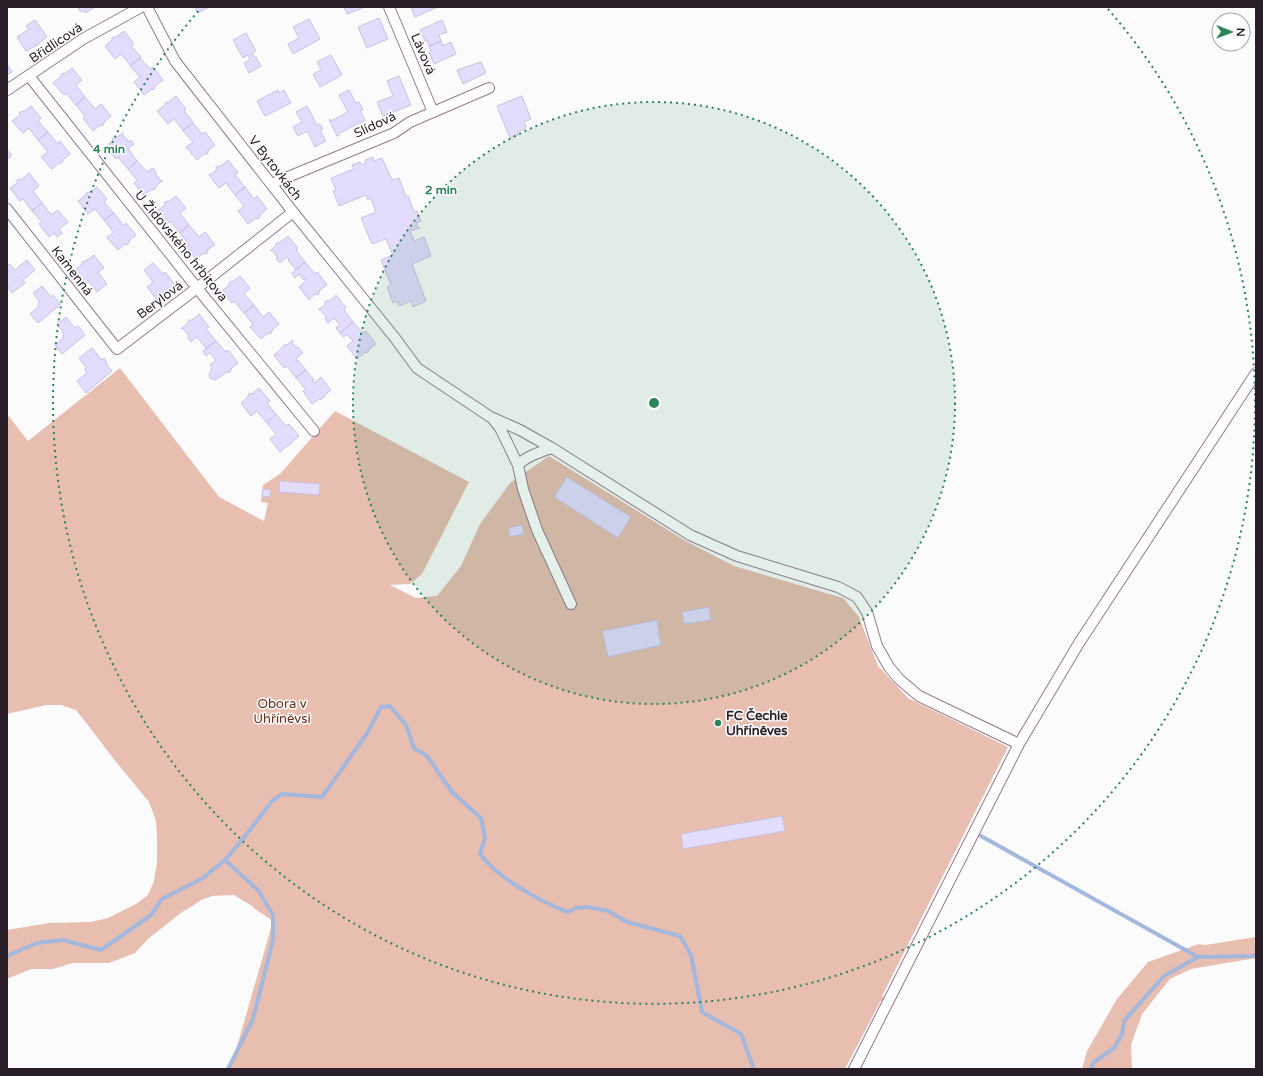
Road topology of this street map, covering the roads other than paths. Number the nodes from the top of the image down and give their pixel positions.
1 (142, 7) edge
2 (147, 7) edge
3 (389, 7) edge
4 (29, 76) junction
5 (488, 88) dead end
6 (7, 90) edge
7 (433, 112) junction
8 (271, 184) junction
9 (7, 209) edge
10 (293, 212) junction
11 (197, 288) junction
12 (118, 349) joint
13 (1256, 373) edge
14 (492, 418) junction
15 (314, 431) dead end
16 (552, 448) junction
17 (518, 466) junction
18 (571, 604) dead end
19 (1019, 744) junction
20 (854, 1069) edge

1 - 4 street, Břidlicová
2 - 8 street, V Bytovkách
3 - 7 street, Lávová
4 - 6 street, Břidlicová
4 - 11 street, U Židovského hřbitova
5 - 7 street, Slídová
7 - 8 street, Slídová
8 - 10 street, V Bytovkách
9 - 12 street, Kamenná
10 - 11 street, Berylová
10 - 14 street, V Bytovkách
11 - 12 street, Berylová
11 - 15 street, U Židovského hřbitova
13 - 19 street
14 - 16 street
14 - 17 street
16 - 17 street
16 - 19 street
17 - 18 street
19 - 20 street

